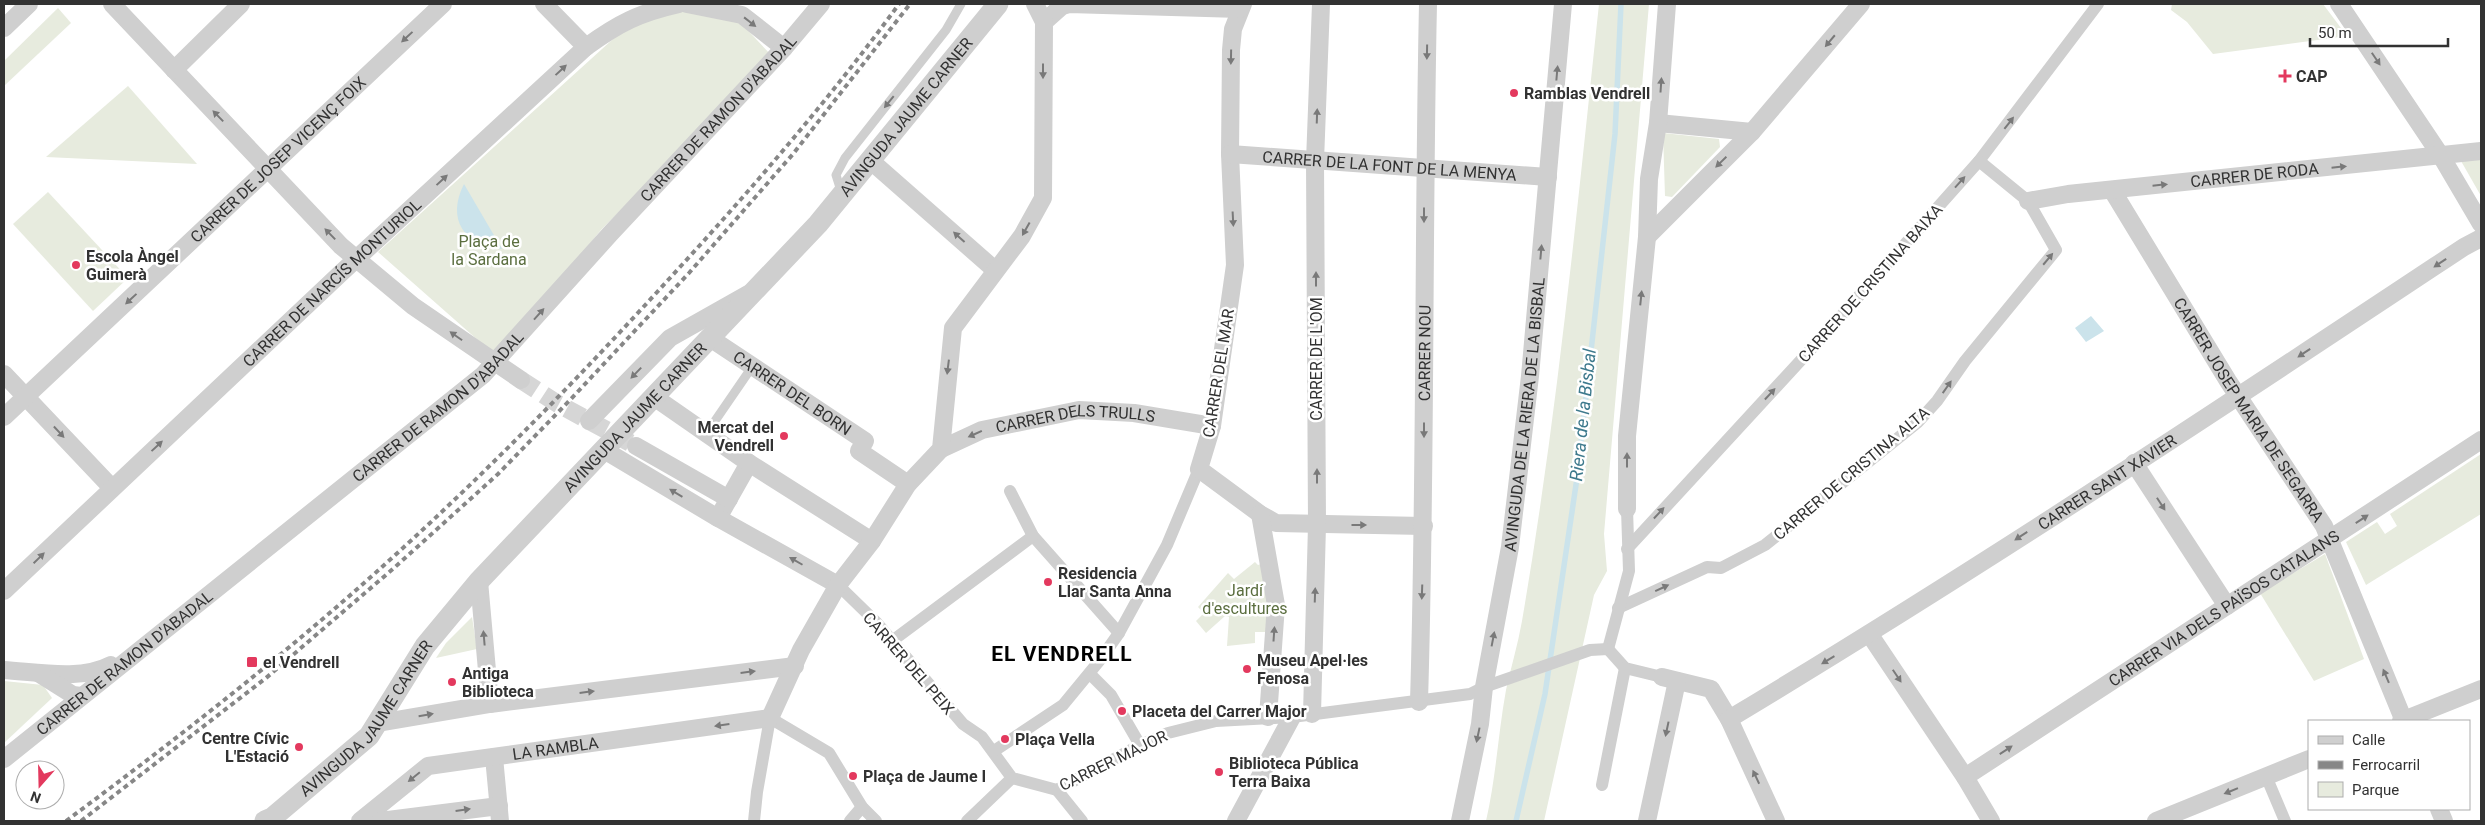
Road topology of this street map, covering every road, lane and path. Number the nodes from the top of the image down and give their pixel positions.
1 (29, 4) edge
2 (112, 4) edge
3 (241, 4) edge
4 (443, 4) edge
5 (544, 4) edge
6 (679, 4) edge
7 (687, 4) edge
8 (961, 4) edge
9 (998, 4) edge
10 (1035, 4) edge
11 (1068, 4) edge
12 (1321, 4) edge
13 (1428, 4) edge
14 (1562, 4) edge
15 (1667, 4) edge
16 (1861, 4) edge
17 (2098, 4) edge
18 (2339, 4) edge
19 (817, 6) edge
20 (1195, 6) edge
21 (1242, 7) edge
22 (1044, 22) junction
23 (4, 28) edge
24 (586, 47) junction
25 (784, 48) junction
26 (174, 70) junction
27 (1658, 123) junction
28 (1752, 132) junction
29 (2481, 151) edge
30 (1230, 154) junction
31 (2441, 156) junction
32 (871, 161) junction
33 (1315, 161) junction
34 (1979, 161) junction
35 (268, 169) junction
36 (1424, 170) junction
37 (1548, 177) junction
38 (2112, 190) junction
39 (842, 195) junction
40 (2028, 201) junction
41 (2481, 224) edge
42 (1648, 237) junction
43 (2481, 238) edge
44 (357, 260) junction
45 (995, 270) junction
46 (755, 291) junction
47 (710, 338) junction
48 (496, 364) junction
49 (752, 367) junction
50 (4, 374) edge
51 (521, 380) tunnel mouth
52 (26, 396) junction
53 (2238, 396) junction
54 (654, 397) junction
55 (4, 417) edge
56 (589, 421) dead end
57 (1212, 426) junction
58 (706, 434) junction
59 (2481, 440) edge
60 (636, 446) tunnel mouth
61 (942, 449) junction
62 (604, 450) junction
63 (749, 463) junction
64 (2134, 463) junction
65 (1199, 469) junction
66 (908, 484) junction
67 (112, 488) junction
68 (1010, 491) dead end
69 (729, 499) junction
70 (1627, 509) joint
71 (1260, 514) junction
72 (718, 518) junction
73 (1317, 525) junction
74 (1424, 526) junction
75 (1033, 536) junction
76 (2330, 540) junction
77 (872, 542) junction
78 (1627, 549) junction
79 (479, 581) junction
80 (838, 585) junction
81 (4, 591) edge
82 (2227, 606) junction
83 (1618, 608) junction
84 (1118, 633) junction
85 (1870, 635) junction
86 (892, 641) junction
87 (140, 648) junction
88 (1608, 649) junction
89 (795, 666) junction
90 (1624, 668) junction
91 (4, 670) edge
92 (38, 672) junction
93 (1090, 674) junction
94 (1669, 679) junction
95 (1490, 685) junction
96 (2481, 689) edge
97 (81, 696) junction
98 (1419, 702) junction
99 (490, 704) junction
100 (1312, 714) junction
101 (1268, 717) junction
102 (1292, 717) junction
103 (770, 718) junction
104 (1729, 719) junction
105 (2403, 720) edge
106 (2405, 720) edge
107 (378, 723) junction
108 (1140, 745) junction
109 (994, 751) junction
110 (494, 757) junction
111 (4, 759) edge
112 (2308, 759) edge
113 (2266, 776) junction
114 (1965, 777) junction
115 (1011, 779) junction
116 (1602, 785) dead end
117 (1052, 789) junction
118 (862, 807) junction
119 (499, 813) edge
120 (270, 820) edge
121 (360, 821) edge
122 (380, 821) edge
123 (754, 821) edge
124 (850, 821) edge
125 (876, 821) edge
126 (967, 821) edge
127 (1082, 821) edge
128 (1236, 821) edge
129 (1460, 821) edge
130 (1647, 821) edge
131 (1776, 821) edge
132 (1991, 821) edge
133 (2156, 821) edge
134 (2285, 821) edge

1 - 23 street
2 - 26 street
3 - 26 street
4 -> 35 street, CARRER DE JOSEP VICENÇ FOIX
5 - 24 street
6 - 24 street, CARRER DE NARCÍS MONTURIOL
7 -> 25 street
8 -> 39 lane
9 - 32 street, AVINGUDA JAUME CARNER
10 - 22 street
11 - 20 street
11 - 22 street
33 -> 12 street, CARRER DE L'OM
13 -> 36 street, CARRER NOU
37 -> 14 street, AVINGUDA DE LA RIERA DE LA BISBAL
27 -> 15 street
16 -> 28 street
34 -> 17 street, CARRER DE CRISTINA BAIXA
18 -> 31 street
19 - 25 street, CARRER DE RAMON D'ABADAL
20 - 21 street
21 -> 30 street, CARRER DEL MAR
22 -> 45 street
44 -> 24 street, CARRER DE NARCÍS MONTURIOL
48 -> 25 street, CARRER DE RAMON D'ABADAL
35 -> 26 street
27 - 28 street
27 - 42 street
28 -> 42 street
29 - 31 street, CARRER DE RODA
30 - 33 street, CARRER DE LA FONT DE LA MENYA
30 -> 57 street, CARRER DEL MAR
38 -> 31 street, CARRER DE RODA
31 - 41 street
32 - 39 street, AVINGUDA JAUME CARNER
45 -> 32 street
33 - 36 street, CARRER DE LA FONT DE LA MENYA
73 -> 33 street, CARRER DE L'OM
34 - 40 street, CARRER DE CRISTINA ALTA
78 -> 34 street, CARRER DE CRISTINA BAIXA
44 -> 35 street
35 -> 52 street, CARRER DE JOSEP VICENÇ FOIX
36 - 37 street, CARRER DE LA FONT DE LA MENYA
36 -> 74 street, CARRER NOU
95 -> 37 street, AVINGUDA DE LA RIERA DE LA BISBAL
38 - 40 street, CARRER DE RODA
38 - 53 street, CARRER JOSEP MARIA DE SEGARRA
39 - 46 street, AVINGUDA JAUME CARNER
83 -> 40 street, CARRER DE CRISTINA ALTA
70 -> 42 street
43 -> 53 street, CARRER SANT XAVIER
48 -> 44 street
67 -> 44 street, CARRER DE NARCÍS MONTURIOL
45 -> 61 street
46 - 47 street, AVINGUDA JAUME CARNER
46 -> 56 street
47 - 49 street, CARRER DEL BORN
47 - 54 street, AVINGUDA JAUME CARNER
48 - 51 street
48 - 87 street, CARRER DE RAMON D'ABADAL
49 - 58 lane
49 - 66 street, CARRER DEL BORN
50 - 52 street
52 - 55 street, CARRER DE JOSEP VICENÇ FOIX
52 -> 67 street
53 - 64 street, CARRER SANT XAVIER
53 - 76 street, CARRER JOSEP MARIA DE SEGARRA
54 - 58 street
54 - 62 street, AVINGUDA JAUME CARNER
57 -> 61 street, CARRER DELS TRULLS
57 - 65 street, CARRER DEL MAR
58 - 63 street
76 -> 59 street, CARRER VIA DELS PAÏSOS CATALANS
60 - 69 street
61 - 66 street
72 -> 62 street
62 - 79 street, AVINGUDA JAUME CARNER
63 - 69 street
63 - 77 street
64 -> 82 street
64 -> 85 street, CARRER SANT XAVIER
65 - 71 street
65 - 84 street, CARRER DEL MAR
66 - 77 street
81 -> 67 street, CARRER DE NARCÍS MONTURIOL
68 - 75 street
69 - 72 street
70 - 78 street
71 - 73 street
101 -> 71 street
80 -> 72 street
73 -> 74 street
100 -> 73 street, CARRER DE L'OM
74 -> 98 street, CARRER NOU
75 - 84 street
75 - 86 street
76 - 82 street, CARRER VIA DELS PAÏSOS CATALANS
105 -> 76 street, CARRER JOSEP MARIA DE SEGARRA
77 - 80 street
78 - 83 street
99 -> 79 street
79 - 107 street, AVINGUDA JAUME CARNER
80 - 86 street, CARRER DEL PEIX
80 - 89 street
114 -> 82 street, CARRER VIA DELS PAÏSOS CATALANS
83 - 88 street
84 - 93 street, CARRER DEL MAR
85 -> 104 street, CARRER SANT XAVIER
85 -> 114 street
86 - 109 street, CARRER DEL PEIX
87 - 92 street
87 - 97 street, CARRER DE RAMON D'ABADAL
88 - 90 street
88 - 95 street, CARRER MAJOR
99 -> 89 street
89 - 103 street
90 - 94 street
90 - 116 street
91 - 92 street
92 - 97 street
93 - 108 street
93 - 109 street, CARRER DEL MAR
94 - 104 street
94 -> 130 street
95 - 98 street, CARRER MAJOR
95 -> 129 street, AVINGUDA DE LA RIERA DE LA BISBAL
96 - 106 street
97 - 111 street, CARRER DE RAMON D'ABADAL
98 - 100 street, CARRER MAJOR
107 -> 99 street
100 - 102 street, CARRER MAJOR
101 - 102 street, CARRER MAJOR
101 - 108 street, CARRER MAJOR
102 - 128 street
103 -> 110 street, LA RAMBLA
103 - 118 street
103 - 123 street
131 -> 104 street
107 - 120 street, AVINGUDA JAUME CARNER
108 - 117 street, CARRER MAJOR
109 - 115 street
110 - 119 street
110 -> 121 street, LA RAMBLA
112 - 113 street
113 -> 133 street
113 - 134 street
114 - 132 street
115 - 117 street
115 - 126 street
117 - 127 street
118 - 124 street
118 - 125 street
122 -> 119 street

